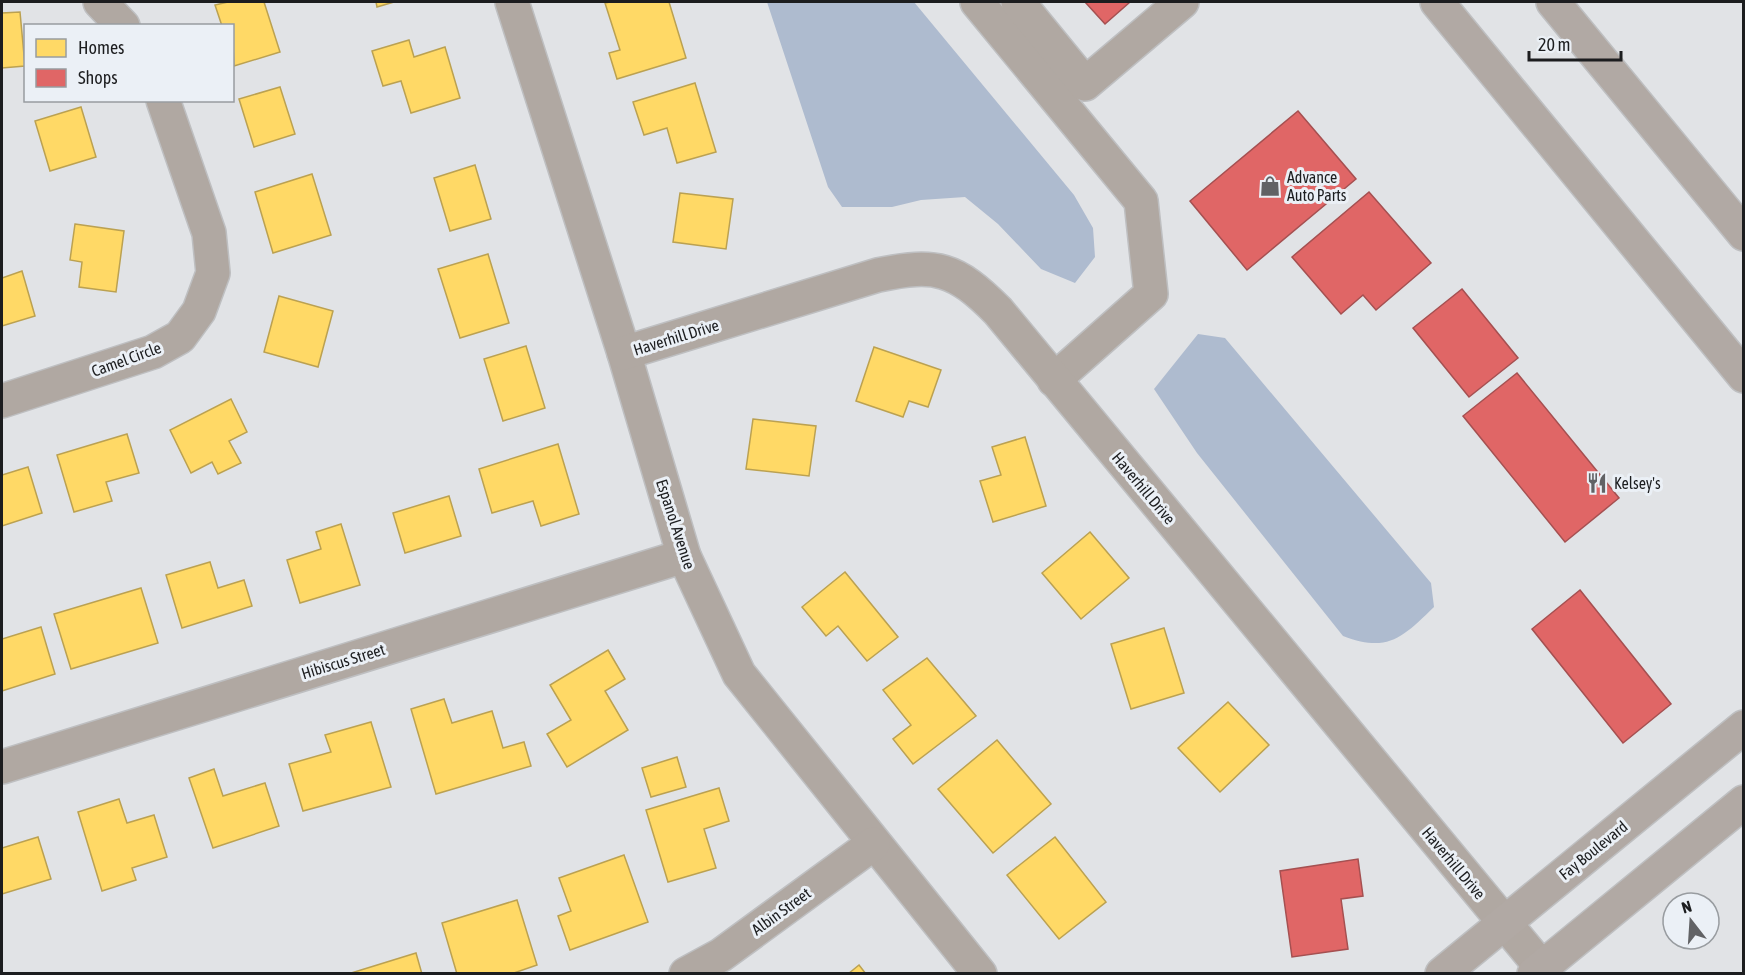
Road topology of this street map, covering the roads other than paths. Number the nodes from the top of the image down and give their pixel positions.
1 (100, 2) edge
2 (512, 2) edge
3 (976, 2) edge
4 (1018, 2) edge
5 (1182, 2) edge
6 (1437, 2) edge
7 (1553, 2) edge
8 (1043, 16) edge
9 (121, 24) edge
10 (164, 102) edge
11 (1743, 234) edge
12 (624, 353) junction
13 (1743, 376) edge
14 (1054, 380) junction
15 (2, 401) edge
16 (684, 556) junction
17 (1743, 727) edge
18 (2, 767) edge
19 (1743, 802) edge
20 (873, 844) junction
21 (1503, 923) junction
22 (1541, 971) edge
23 (686, 974) edge
24 (980, 974) edge
25 (1443, 974) edge

1 - 9 street
2 - 12 street, Espanol Avenue
3 - 14 street
4 - 8 street
5 - 8 street
6 - 13 main road
7 - 11 main road
10 - 15 street, Camel Circle
12 - 14 street, Haverhill Drive
12 - 16 street, Espanol Avenue
14 - 21 street, Haverhill Drive
16 - 18 street, Hibiscus Street
16 - 20 street, Espanol Avenue
17 - 21 main road, Fay Boulevard
19 - 22 main road
20 - 23 street, Albin Street
20 - 24 street, Espanol Avenue
21 - 22 street, Haverhill Drive
21 - 25 main road, Fay Boulevard

